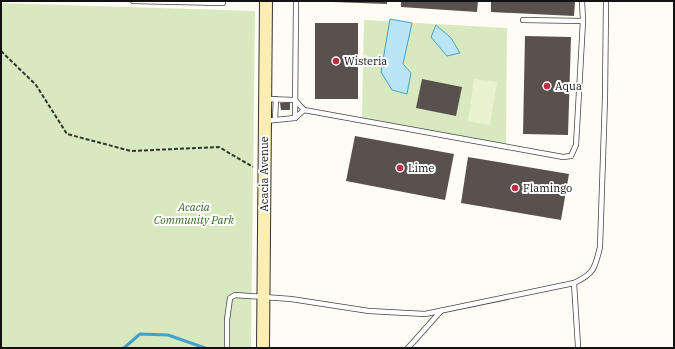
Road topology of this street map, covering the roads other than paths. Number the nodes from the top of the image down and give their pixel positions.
1 (133, 1) edge
2 (223, 1) edge
3 (266, 1) edge
4 (296, 1) edge
5 (582, 1) edge
6 (606, 1) edge
7 (523, 20) dead end
8 (583, 21) junction
9 (270, 99) junction
10 (296, 100) junction
11 (304, 110) junction
12 (295, 118) junction
13 (270, 120) junction
14 (574, 283) junction
15 (264, 298) junction
16 (441, 311) junction
17 (578, 346) dead end
18 (227, 348) edge
19 (263, 348) edge
20 (408, 348) edge

1 - 2 lane
3 - 9 street, Acacia Avenue
4 - 10 lane
5 - 8 lane
6 - 14 lane
7 - 8 lane
8 - 11 lane
9 - 10 lane
9 - 13 street, Acacia Avenue
10 - 11 lane
10 - 12 lane
11 - 12 lane
12 - 13 lane
13 - 15 street, Acacia Avenue
14 - 16 lane
14 - 17 lane
15 - 16 lane
15 - 18 lane
15 - 19 street, Acacia Avenue
16 - 20 lane

